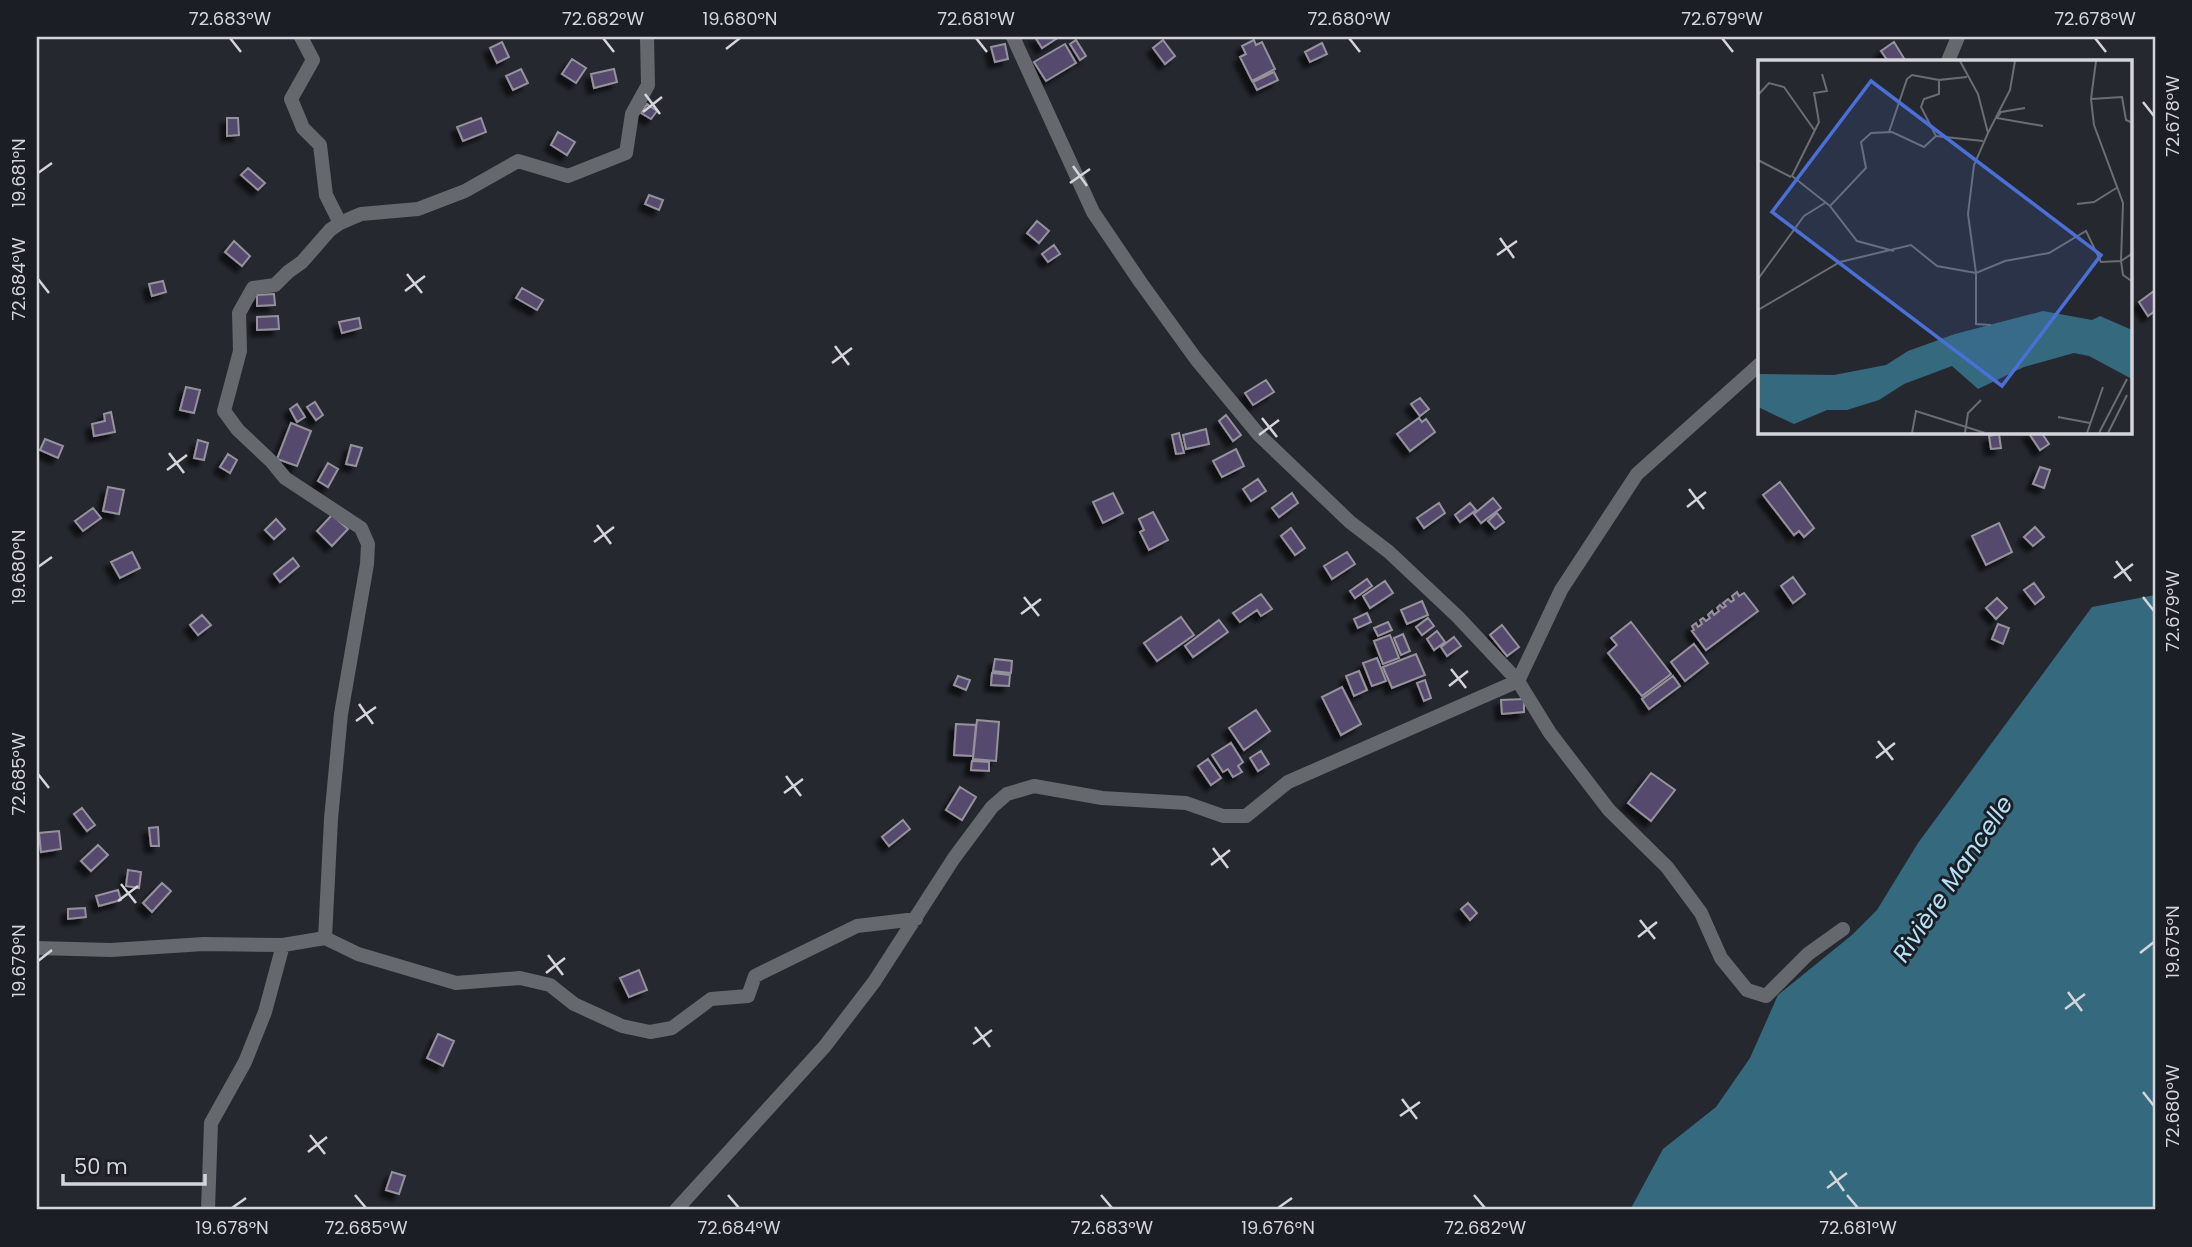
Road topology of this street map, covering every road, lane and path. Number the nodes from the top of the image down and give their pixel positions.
1 (302, 37) edge
2 (647, 37) edge
3 (1013, 37) edge
4 (1958, 37) edge
5 (1948, 60) edge
6 (340, 223) junction
7 (1758, 366) edge
8 (1518, 681) junction
9 (916, 919) junction
10 (1843, 929) dead end
11 (325, 938) junction
12 (283, 945) junction
13 (37, 948) edge
14 (208, 1210) edge
15 (676, 1210) edge

1 - 6 street
2 - 6 street
3 - 8 street
4 - 5 street
6 - 11 street
7 - 8 street
8 - 9 street
8 - 10 street
9 - 11 street
9 - 15 street
11 - 12 street
12 - 13 street
12 - 14 street

